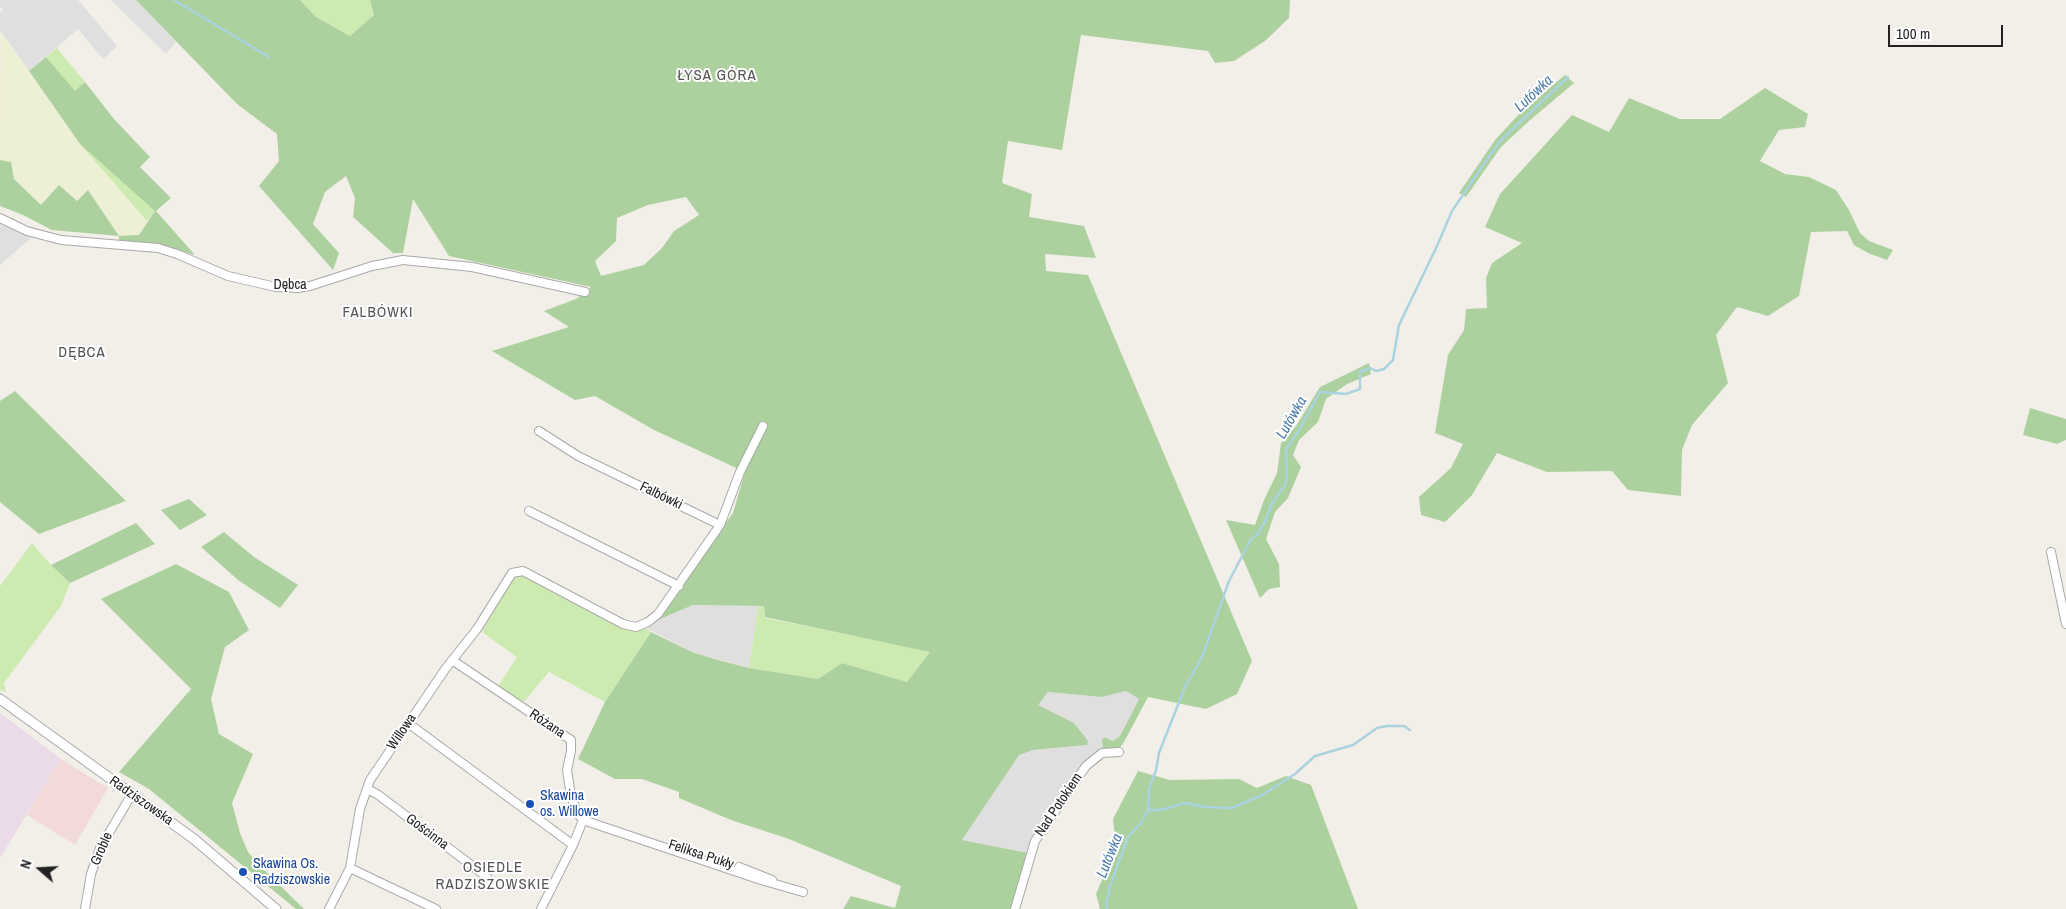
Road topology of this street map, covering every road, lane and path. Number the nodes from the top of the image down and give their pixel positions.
1 (0, 218) edge
2 (585, 292) dead end
3 (763, 426) dead end
4 (539, 431) dead end
5 (529, 511) dead end
6 (720, 525) junction
7 (2051, 552) dead end
8 (679, 586) junction
9 (2066, 624) edge
10 (452, 660) junction
11 (0, 698) edge
12 (408, 723) junction
13 (1119, 752) dead end
14 (367, 789) junction
15 (132, 794) junction
16 (584, 820) junction
17 (573, 844) junction
18 (350, 868) junction
19 (487, 878) dead end
20 (803, 892) dead end
21 (85, 909) edge
22 (276, 909) edge
23 (329, 909) edge
24 (436, 909) edge
25 (541, 909) edge
26 (1015, 909) edge

1 - 2 street, Dębca
3 - 6 street
4 - 6 street, Falbówki
5 - 8 street
6 - 8 street
7 - 9 street
8 - 10 street, Willowa
10 - 12 street, Willowa
10 - 16 street, Różana
11 - 15 street, Radziszowska
12 - 14 street, Willowa
12 - 17 street
13 - 26 street, Nad Potokiem
14 - 18 street, Willowa
14 - 19 street, Gościnna
15 - 21 street, Groble
15 - 22 street, Radziszowska
16 - 17 street
16 - 20 street, Feliksa Pukły
17 - 25 street
18 - 23 street, Willowa
18 - 24 street

